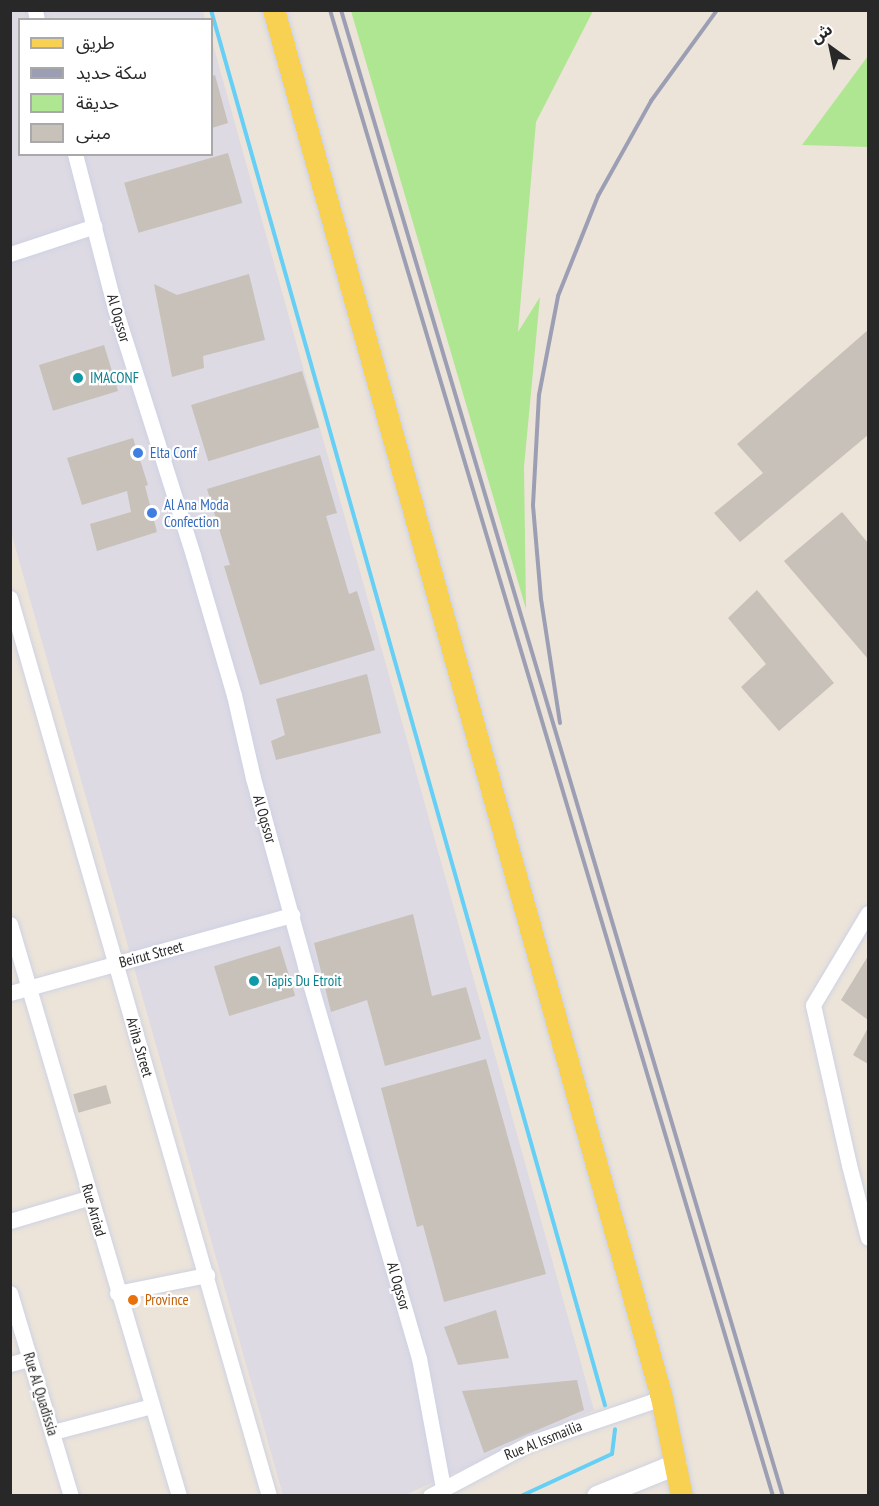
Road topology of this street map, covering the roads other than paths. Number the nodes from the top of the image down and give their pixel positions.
1 (274, 10) edge
2 (76, 156) edge
3 (95, 226) junction
4 (10, 254) edge
5 (11, 602) edge
6 (868, 913) edge
7 (292, 915) junction
8 (10, 924) edge
9 (116, 963) junction
10 (28, 988) junction
11 (10, 993) edge
12 (91, 1197) junction
13 (10, 1221) edge
14 (868, 1238) edge
15 (207, 1275) junction
16 (10, 1293) edge
17 (117, 1293) junction
18 (29, 1359) junction
19 (10, 1364) edge
20 (662, 1398) junction
21 (152, 1406) junction
22 (53, 1432) junction
23 (676, 1464) junction
24 (443, 1487) junction
25 (70, 1496) edge
26 (179, 1496) edge
27 (269, 1496) edge
28 (430, 1496) edge
29 (597, 1496) edge
30 (682, 1496) edge

1 - 20 main road
2 - 3 street, Al Oqssor
3 - 4 street
3 - 7 street, Al Oqssor
5 - 9 street, Ariha Street
6 - 14 street
7 - 9 street, Beirut Street
7 - 24 street, Al Oqssor
8 - 10 street, Rue Arriad
9 - 10 street, Beirut Street
9 - 15 street, Ariha Street
10 - 11 street, Beirut Street
10 - 12 street, Rue Arriad
12 - 13 street
12 - 17 street, Rue Arriad
15 - 17 street
15 - 27 street, Ariha Street
16 - 18 street, Rue Al Quadissia
17 - 21 street, Rue Arriad
18 - 19 street
18 - 22 street, Rue Al Quadissia
20 - 23 main road
20 - 24 street, Rue Al Issmailia
21 - 22 street
21 - 26 street, Rue Arriad
22 - 25 street, Rue Al Quadissia
23 - 29 street
23 - 30 main road
24 - 28 street, Rue Al Issmailia

